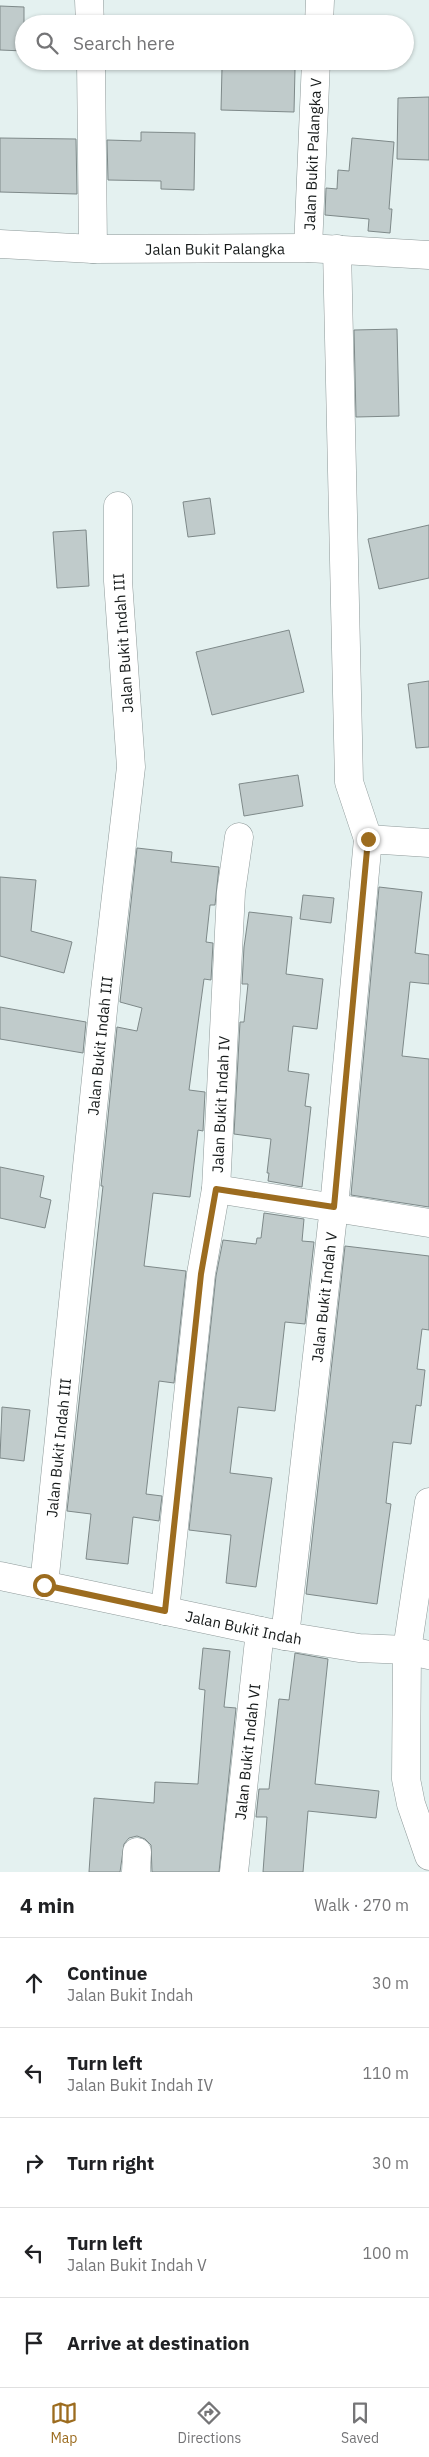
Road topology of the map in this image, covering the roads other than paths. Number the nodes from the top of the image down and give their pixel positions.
1 (89, 0) edge
2 (320, 0) edge
3 (90, 15) edge
4 (319, 15) edge
5 (91, 70) edge
6 (316, 70) edge
7 (0, 244) edge
8 (308, 248) junction
9 (93, 249) junction
10 (337, 250) junction
11 (429, 255) edge
12 (118, 506) dead end
13 (239, 836) dead end
14 (368, 839) junction
15 (429, 843) edge
16 (216, 1189) junction
17 (334, 1207) junction
18 (429, 1223) edge
19 (429, 1502) edge
20 (0, 1576) edge
21 (44, 1585) junction
22 (165, 1611) junction
23 (272, 1634) junction
24 (418, 1652) edge
25 (429, 1856) edge
26 (234, 1872) edge

1 - 3 street
2 - 4 street
5 - 9 street
6 - 8 street, Jalan Bukit Palangka V
7 - 9 street, Jalan Bukit Palangka
8 - 9 street, Jalan Bukit Palangka
8 - 10 street, Jalan Bukit Palangka
10 - 11 street, Jalan Bukit Palangka
10 - 14 street
12 - 21 street, Jalan Bukit Indah III
13 - 16 street, Jalan Bukit Indah IV
14 - 15 street
14 - 17 street, Jalan Bukit Indah V
16 - 17 street
16 - 22 street, Jalan Bukit Indah IV
17 - 18 street
17 - 23 street, Jalan Bukit Indah V
19 - 24 street
20 - 21 street, Jalan Bukit Indah
21 - 22 street, Jalan Bukit Indah
22 - 23 street, Jalan Bukit Indah
23 - 24 street, Jalan Bukit Indah
23 - 26 street, Jalan Bukit Indah VI
24 - 25 street

